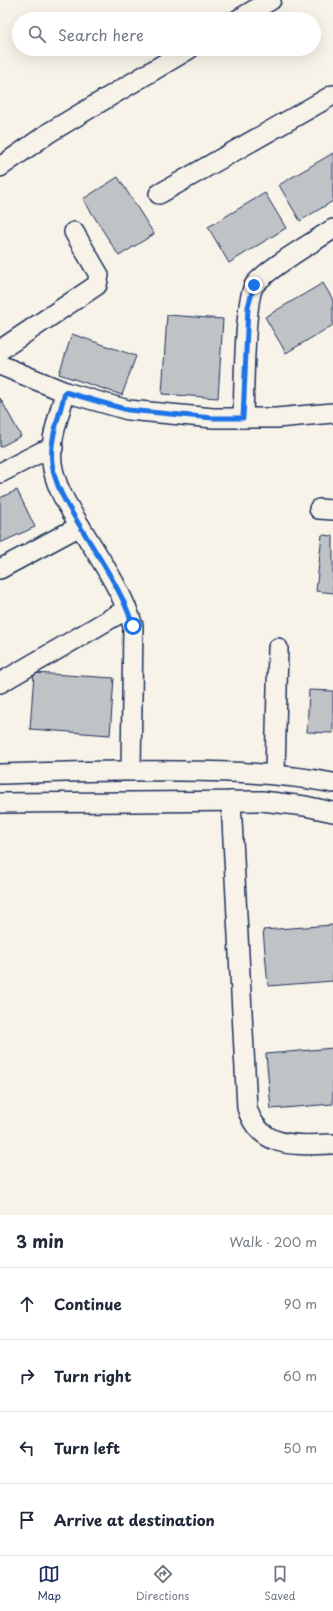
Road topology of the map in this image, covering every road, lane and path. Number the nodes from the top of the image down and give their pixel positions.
1 (271, 0) edge
2 (251, 12) edge
3 (177, 56) edge
4 (333, 95) edge
5 (0, 167) edge
6 (159, 194) dead end
7 (333, 229) edge
8 (74, 232) dead end
9 (0, 350) edge
10 (0, 365) edge
11 (65, 392) junction
12 (333, 413) edge
13 (243, 418) junction
14 (53, 448) junction
15 (0, 473) edge
16 (80, 526) junction
17 (0, 569) edge
18 (128, 609) junction
19 (278, 648) dead end
20 (0, 683) edge
21 (131, 770) junction
22 (275, 773) junction
23 (0, 774) edge
24 (333, 782) edge
25 (231, 801) junction
26 (0, 803) edge
27 (333, 812) edge
28 (333, 1144) edge

1 - 2 street
3 - 5 street
4 - 6 street
7 - 13 street
8 - 9 street
10 - 11 street
11 - 13 street
11 - 14 street
12 - 13 street
14 - 15 street
14 - 16 street
16 - 17 street
16 - 18 street
18 - 20 street
18 - 21 street
19 - 22 street
21 - 22 street
21 - 23 street
22 - 24 street
25 - 26 street
25 - 27 street
25 - 28 street

